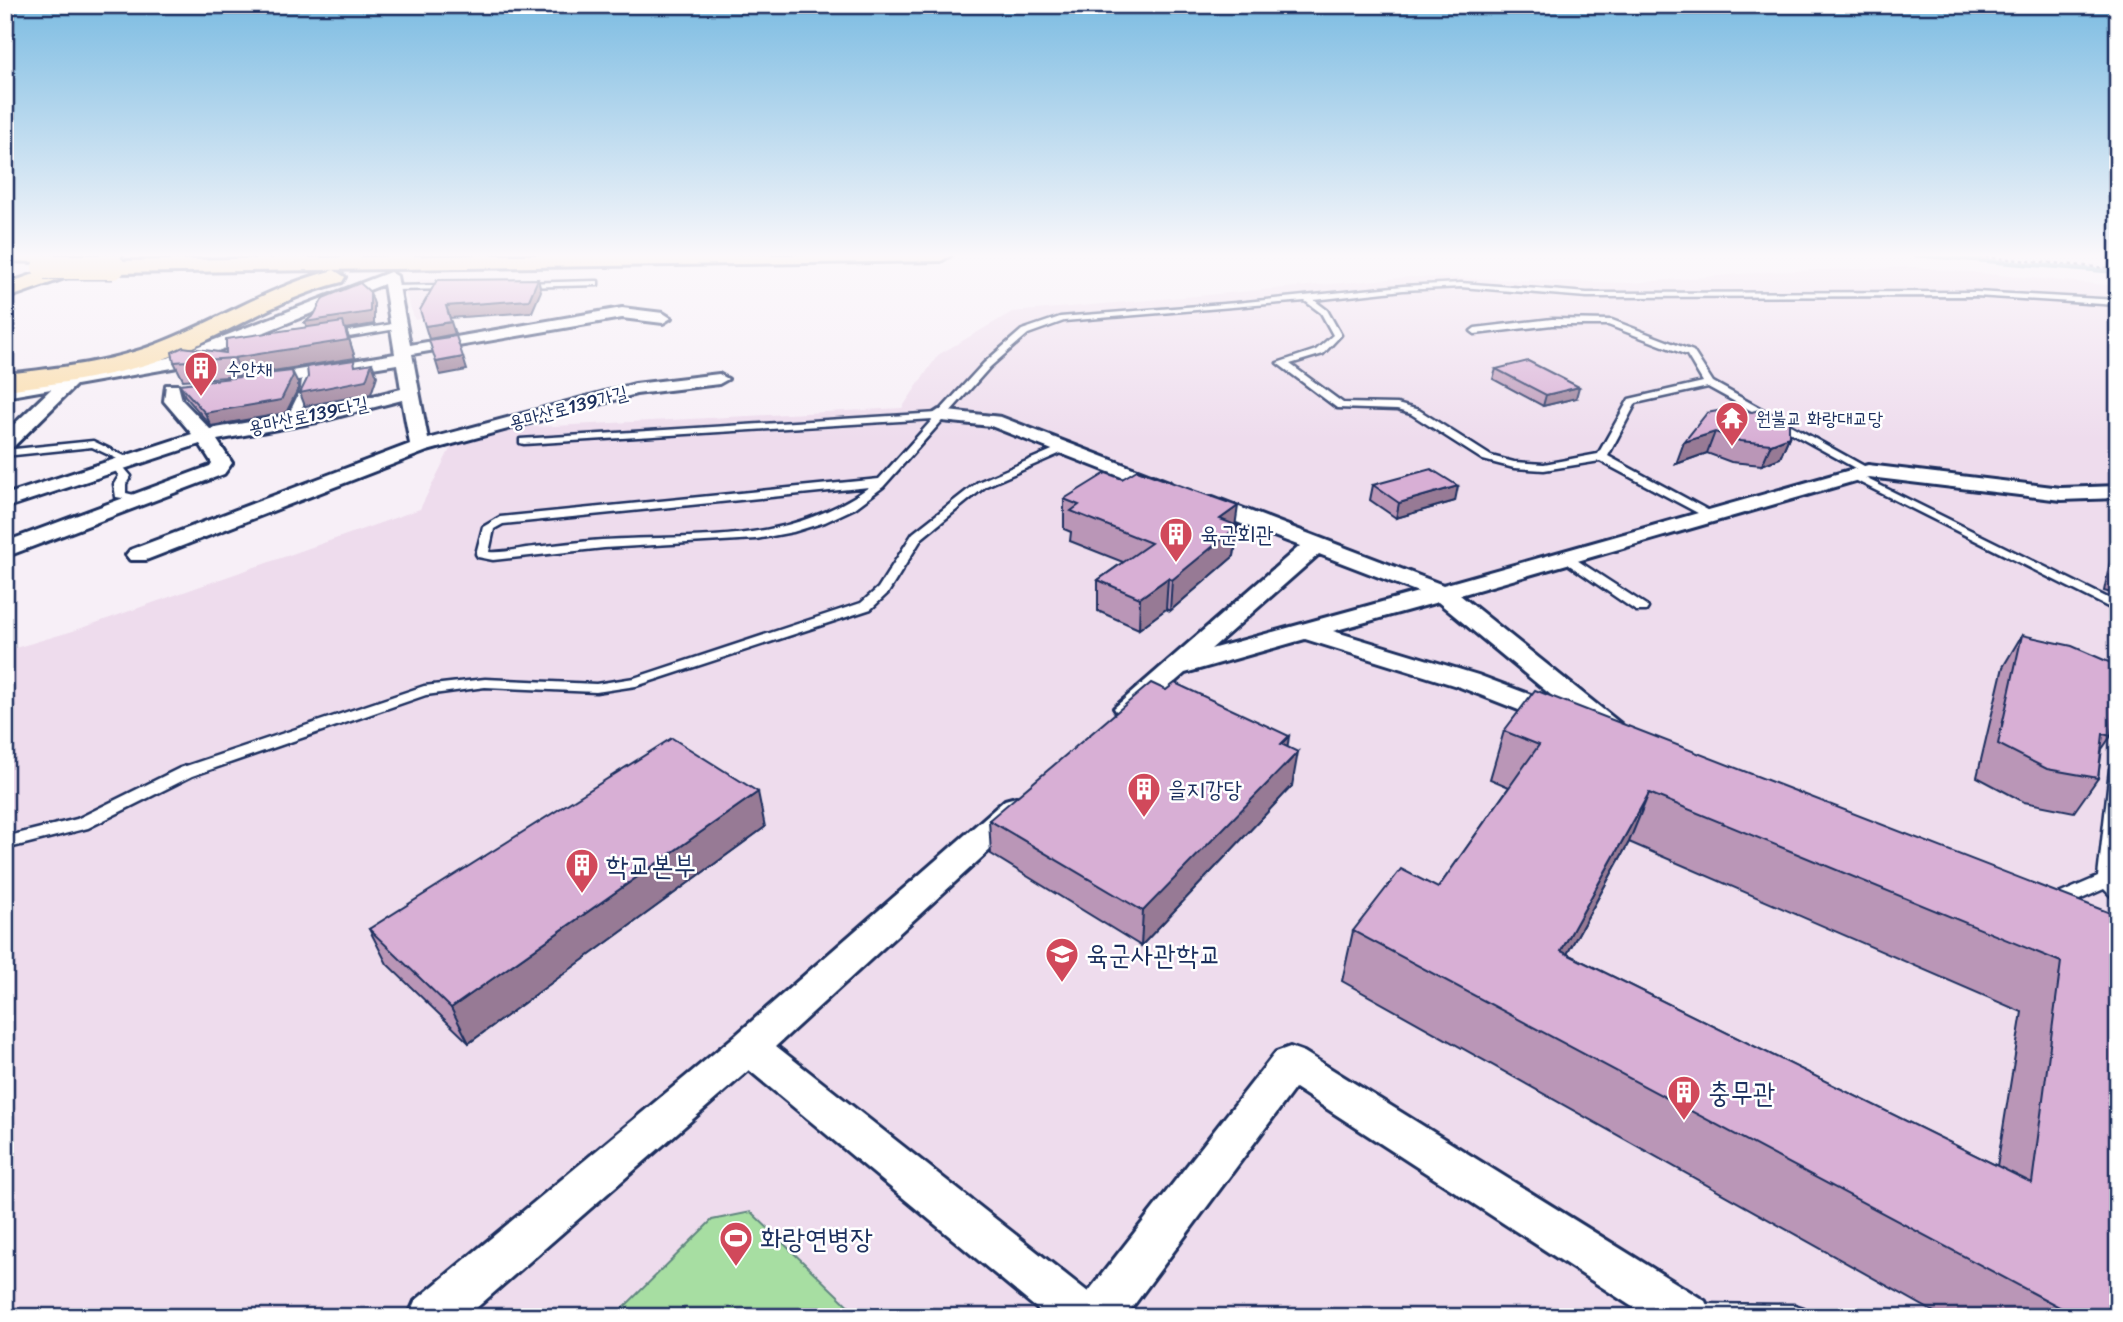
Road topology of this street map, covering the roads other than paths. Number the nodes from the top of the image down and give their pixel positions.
1 (217, 317) edge
2 (236, 317) edge
3 (295, 317) edge
4 (397, 317) edge
5 (602, 317) edge
6 (652, 317) edge
7 (1090, 317) edge
8 (1327, 317) edge
9 (663, 318) dead end
10 (399, 326) junction
11 (1475, 331) dead end
12 (320, 339) edge
13 (253, 344) edge
14 (217, 345) junction
15 (404, 354) junction
16 (172, 363) junction
17 (304, 374) junction
18 (719, 379) dead end
19 (5, 380) edge
20 (69, 382) junction
21 (242, 384) edge
22 (1709, 384) junction
23 (5, 392) edge
24 (411, 392) junction
25 (939, 416) junction
26 (291, 421) junction
27 (205, 436) junction
28 (524, 441) dead end
29 (5, 444) edge
30 (421, 447) junction
31 (1064, 448) junction
32 (5, 453) edge
33 (1602, 457) junction
34 (123, 463) junction
35 (1860, 473) junction
36 (882, 482) junction
37 (2118, 492) edge
38 (8, 498) edge
39 (142, 500) junction
40 (1711, 516) junction
41 (1315, 544) junction
42 (5, 550) edge
43 (138, 555) dead end
44 (1566, 557) junction
45 (1442, 593) junction
46 (1641, 608) dead end
47 (2118, 608) edge
48 (1306, 631) junction
49 (1172, 669) junction
50 (1099, 733) edge
51 (2118, 769) edge
52 (1038, 789) edge
53 (5, 843) edge
54 (2112, 886) edge
55 (2033, 902) joint
56 (2082, 921) edge
57 (749, 1047) junction
58 (431, 1317) edge
59 (1083, 1317) edge
60 (1097, 1317) edge
61 (1689, 1317) edge
62 (1795, 1317) edge

1 - 19 main road
2 - 19 main road
3 - 14 street
4 - 10 street
5 - 15 street
6 - 9 street
7 - 25 lane
8 - 33 lane
10 - 12 lane
10 - 15 street
11 - 22 lane
13 - 14 lane
14 - 16 street
15 - 17 street, 용마산로139다길
15 - 24 street
16 - 20 street
16 - 27 street
17 - 21 street, 용마산로139다길
17 - 26 lane
18 - 30 street, 용마산로139가길
20 - 23 street
20 - 29 street
22 - 33 lane
22 - 35 lane
24 - 26 street, 용마산로139다길
24 - 30 street
25 - 28 lane
25 - 31 street
25 - 36 lane
26 - 27 street, 용마산로139다길
27 - 34 street, 용마산로139다길
27 - 39 street
30 - 43 street, 용마산로139가길
31 - 41 street
31 - 53 lane
32 - 34 lane
33 - 40 lane
34 - 38 street, 용마산로139다길
34 - 39 lane
35 - 37 street
35 - 40 street
35 - 47 lane
36 - 36 lane
39 - 42 street
40 - 44 street
41 - 45 street
41 - 49 street
44 - 45 street
44 - 46 lane
45 - 48 street
45 - 48 street
48 - 49 street
49 - 50 street
51 - 54 lane
52 - 57 street
54 - 55 lane
55 - 56 street
57 - 58 street
57 - 59 street
60 - 61 street
61 - 62 lane

